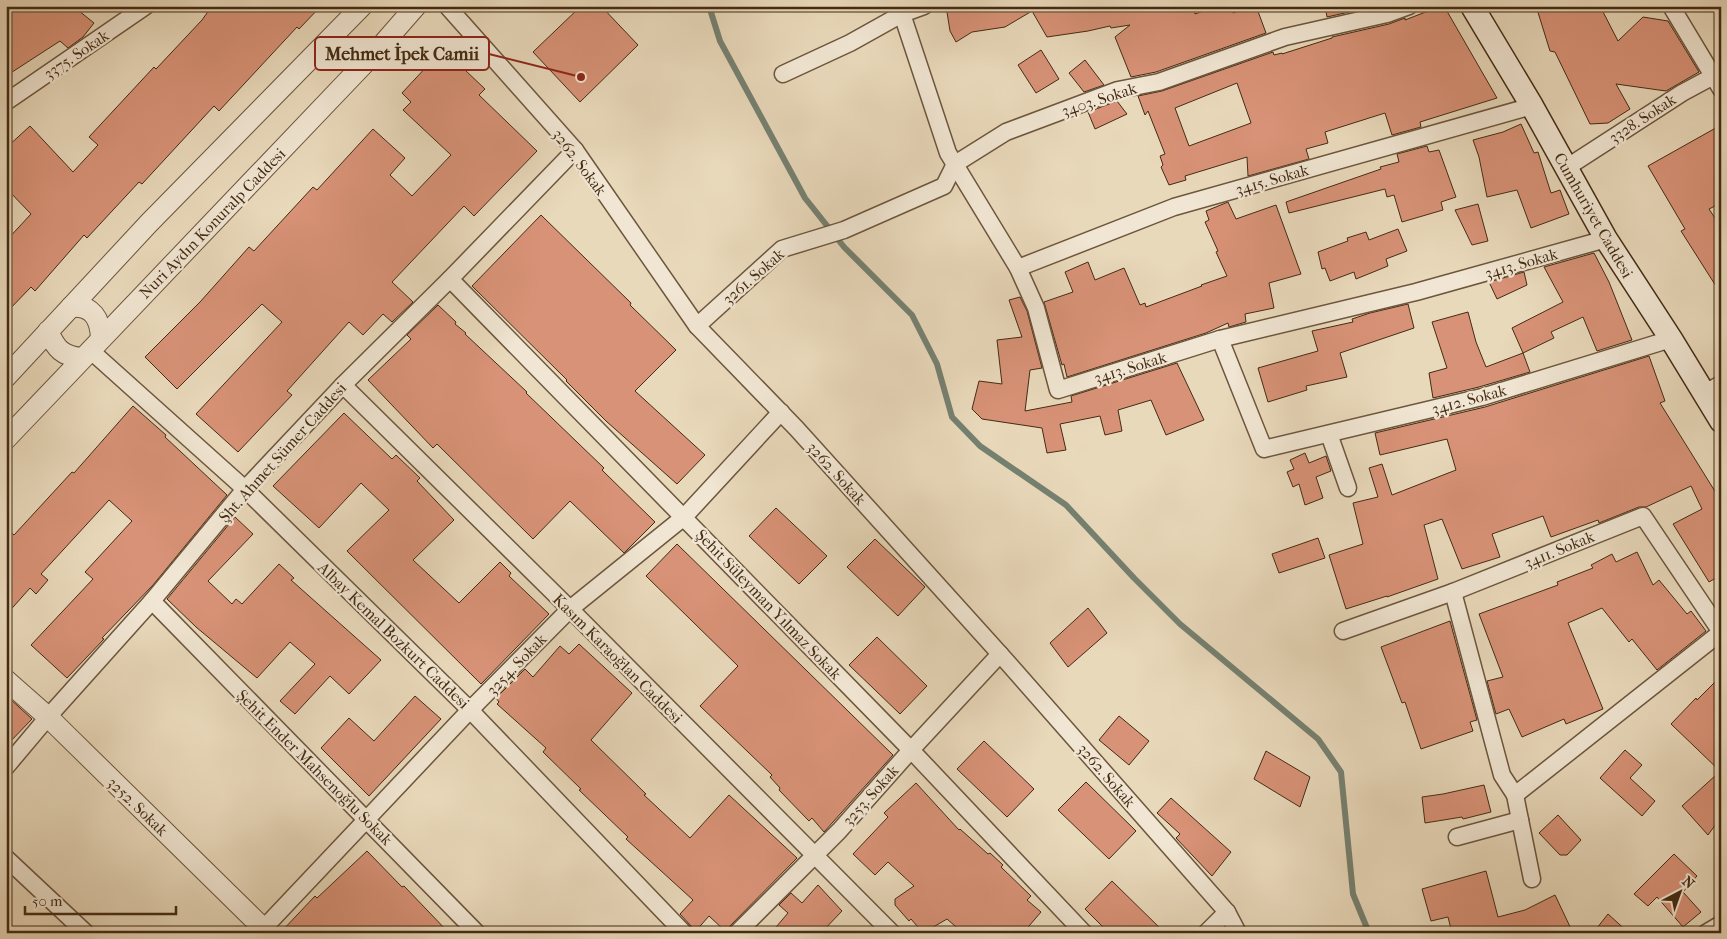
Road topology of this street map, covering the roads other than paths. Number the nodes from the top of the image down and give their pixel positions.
1 (146, 6) edge
2 (362, 6) edge
3 (416, 6) edge
4 (447, 6) edge
5 (924, 6) edge
6 (1409, 6) edge
7 (1472, 6) edge
8 (1671, 6) edge
9 (902, 10) edge
10 (783, 74) dead end
11 (1718, 79) edge
12 (6, 102) edge
13 (1532, 106) junction
14 (575, 150) junction
15 (955, 164) junction
16 (1566, 168) junction
17 (1606, 239) junction
18 (1018, 268) junction
19 (450, 279) junction
20 (71, 308) junction
21 (696, 326) junction
22 (48, 331) junction
23 (1220, 339) junction
24 (1671, 339) junction
25 (91, 349) junction
26 (6, 377) edge
27 (343, 385) junction
28 (1713, 389) edge
29 (781, 412) junction
30 (1721, 421) edge
31 (1330, 434) junction
32 (6, 439) edge
33 (1348, 488) dead end
34 (245, 489) junction
35 (684, 517) junction
36 (1453, 592) junction
37 (152, 601) junction
38 (570, 609) junction
39 (1343, 631) dead end
40 (1720, 633) edge
41 (1000, 654) junction
42 (6, 680) edge
43 (470, 710) junction
44 (48, 718) junction
45 (910, 750) junction
46 (6, 767) edge
47 (1515, 795) junction
48 (368, 820) junction
49 (1520, 820) junction
50 (1457, 837) dead end
51 (815, 855) junction
52 (6, 858) edge
53 (1532, 879) dead end
54 (1227, 912) junction
55 (1721, 924) edge
56 (266, 931) edge
57 (86, 933) edge
58 (477, 933) edge
59 (684, 933) edge
60 (737, 933) edge
61 (892, 933) edge
62 (1084, 933) edge
63 (1206, 933) edge
64 (1238, 933) edge
65 (1706, 933) edge

1 - 12 street, 3375. Sokak
2 - 20 street
3 - 25 street, Nuri Aydın Konuralp Caddesi
4 - 14 street, 3262. Sokak
5 - 9 street
6 - 15 street, 3403. Sokak
7 - 13 main road, Cumhuriyet Caddesi
8 - 11 street
9 - 10 street
9 - 15 street, 3413. Sokak
11 - 16 street, 3328. Sokak
13 - 16 main road, Cumhuriyet Caddesi
13 - 18 street, 3415. Sokak
14 - 19 street, Şht. Ahmet Sümer Caddesi
14 - 21 street, 3262. Sokak
15 - 18 street, 3413. Sokak
15 - 21 street, 3261. Sokak
16 - 17 main road, Cumhuriyet Caddesi
17 - 23 street, 3413. Sokak
17 - 24 main road, Cumhuriyet Caddesi
18 - 23 street, 3413. Sokak
19 - 27 street, Şht. Ahmet Sümer Caddesi
19 - 35 street, Şehit Süleyman Yılmaz Sokak
20 - 22 street
20 - 25 street
21 - 29 street, 3262. Sokak
22 - 25 street
22 - 26 street
23 - 31 street, 3412. Sokak
24 - 28 main road, Cumhuriyet Caddesi
24 - 31 street, 3412. Sokak
25 - 32 street, Nuri Aydın Konuralp Caddesi
25 - 34 street, Albay Kemal Bozkurt Caddesi
27 - 34 street, Şht. Ahmet Sümer Caddesi
27 - 38 street, Kasım Karaoğlan Caddesi
28 - 30 main road, Cumhuriyet Caddesi
29 - 35 street, 3254. Sokak
29 - 41 street, 3262. Sokak
31 - 33 street
34 - 37 street, Şht. Ahmet Sümer Caddesi
34 - 43 street, Albay Kemal Bozkurt Caddesi
35 - 38 street, 3254. Sokak
35 - 45 street, Şehit Süleyman Yılmaz Sokak
36 - 39 street, 3411. Sokak
36 - 40 street, 3411. Sokak
36 - 47 street
37 - 44 street, Şht. Ahmet Sümer Caddesi
37 - 48 street, Şehit Ender Mahsenoğlu Sokak
38 - 43 street, 3254. Sokak
38 - 51 street, Kasım Karaoğlan Caddesi
40 - 47 street
41 - 45 street, 3253. Sokak
41 - 54 street, 3262. Sokak
42 - 44 street, 3252. Sokak
43 - 48 street, 3254. Sokak
43 - 59 street, Albay Kemal Bozkurt Caddesi
44 - 46 street, Şht. Ahmet Sümer Caddesi
44 - 56 street, 3252. Sokak
45 - 51 street, 3253. Sokak
45 - 62 street, Şehit Süleyman Yılmaz Sokak
47 - 49 street
48 - 56 street, 3254. Sokak
48 - 58 street, Şehit Ender Mahsenoğlu Sokak
49 - 50 street
49 - 53 street
51 - 60 street, 3253. Sokak
51 - 61 street, Kasım Karaoğlan Caddesi
52 - 57 street
54 - 63 street
54 - 64 street, 3262. Sokak
55 - 65 street

